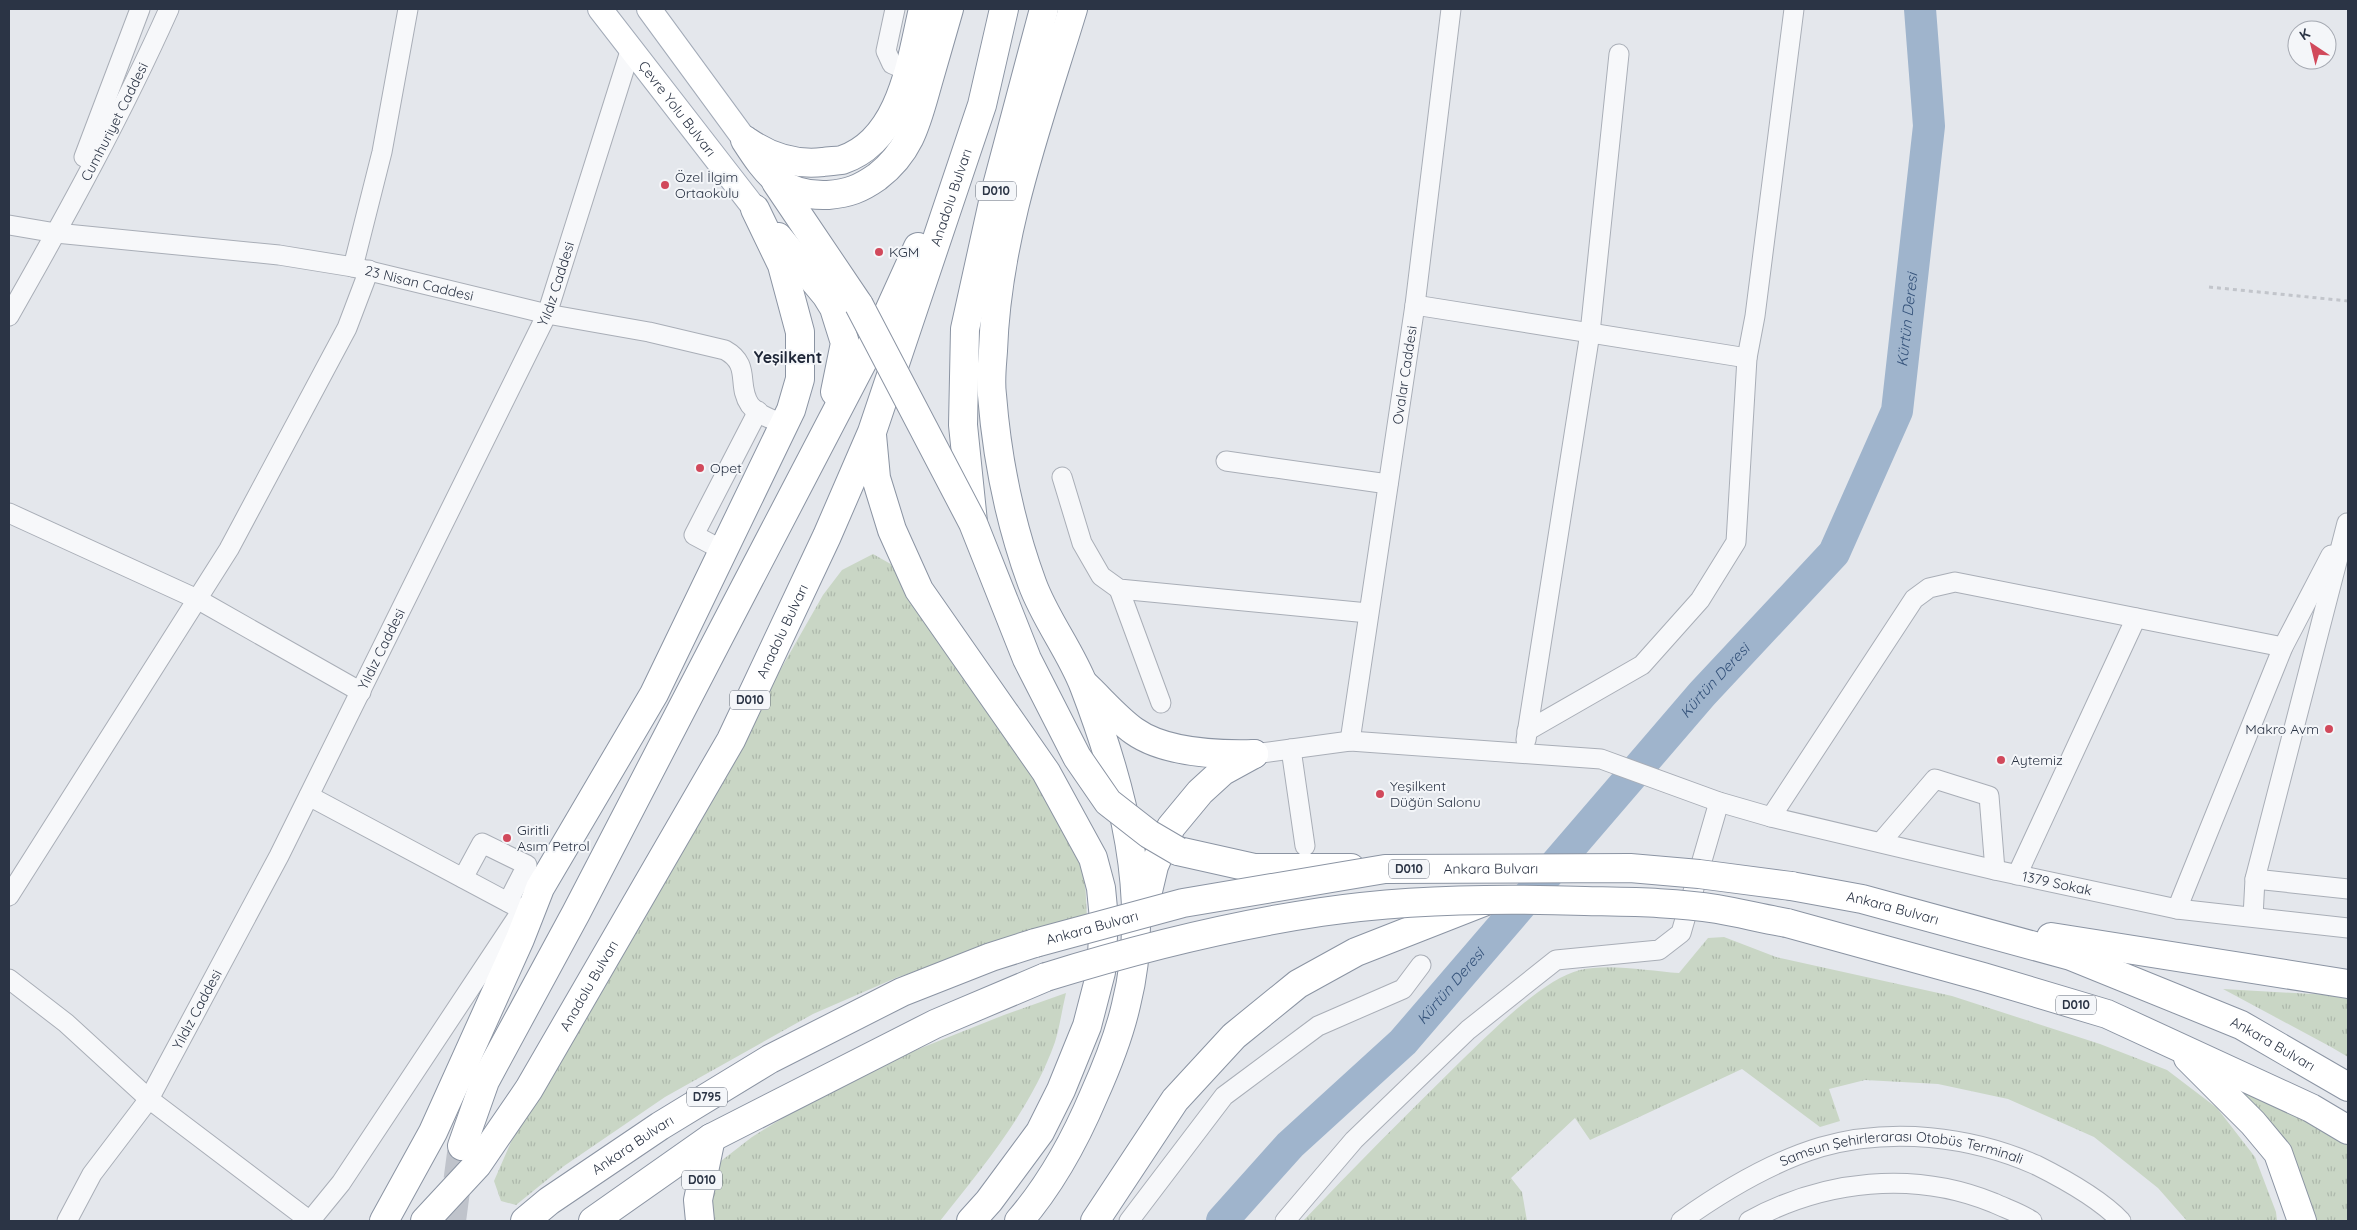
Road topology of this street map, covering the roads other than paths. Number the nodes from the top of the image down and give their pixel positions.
1 (140, 9) edge
2 (169, 9) edge
3 (408, 9) edge
4 (600, 9) edge
5 (649, 9) edge
6 (895, 9) edge
7 (923, 9) edge
8 (949, 9) edge
9 (1004, 9) edge
10 (1044, 9) edge
11 (1073, 9) edge
12 (1451, 9) edge
13 (1794, 9) edge
14 (631, 48) junction
15 (1619, 54) dead end
16 (908, 71) junction
17 (974, 128) junction
18 (745, 140) junction
19 (775, 181) junction
20 (755, 209) junction
21 (9, 225) edge
22 (56, 233) junction
23 (361, 268) junction
24 (1415, 305) junction
25 (548, 314) junction
26 (9, 316) edge
27 (1590, 333) junction
28 (1747, 358) junction
29 (758, 411) junction
30 (785, 424) junction
31 (872, 432) junction
32 (1226, 461) dead end
33 (1062, 477) dead end
34 (1388, 484) junction
35 (9, 513) edge
36 (2348, 522) edge
37 (973, 523) junction
38 (773, 530) junction
39 (724, 551) junction
40 (1119, 589) junction
41 (197, 599) junction
42 (1368, 613) junction
43 (2136, 618) junction
44 (2283, 647) junction
45 (1082, 682) junction
46 (361, 692) junction
47 (1161, 703) dead end
48 (1527, 731) junction
49 (1350, 741) junction
50 (1291, 749) junction
51 (1524, 753) junction
52 (1254, 754) junction
53 (309, 796) junction
54 (1716, 800) junction
55 (1771, 817) junction
56 (1880, 842) junction
57 (1305, 846) dead end
58 (1385, 869) junction
59 (1995, 870) junction
60 (2017, 875) junction
61 (463, 878) junction
62 (2255, 879) junction
63 (2348, 889) edge
64 (9, 896) edge
65 (1486, 901) junction
66 (520, 909) junction
67 (2177, 909) junction
68 (2253, 917) junction
69 (2348, 928) edge
70 (1981, 931) junction
71 (1134, 946) junction
72 (1421, 964) dead end
73 (9, 979) edge
74 (2348, 984) edge
75 (902, 992) joint
76 (2171, 1042) junction
77 (2348, 1087) edge
78 (150, 1099) junction
79 (2348, 1130) edge
80 (711, 1138) junction
81 (462, 1146) tunnel mouth
82 (67, 1221) edge
83 (310, 1221) edge
84 (384, 1221) edge
85 (425, 1221) edge
86 (525, 1221) edge
87 (593, 1221) edge
88 (700, 1221) edge
89 (971, 1221) edge
90 (1019, 1221) edge
91 (1095, 1221) edge
92 (1129, 1221) edge
93 (1285, 1221) edge
94 (1681, 1221) edge
95 (1749, 1221) edge
96 (2032, 1221) edge
97 (2121, 1221) edge
98 (2302, 1221) edge

1 - 22 street, Cumhuriyet Caddesi
2 - 22 street, Cumhuriyet Caddesi
3 - 23 street
4 - 14 main road, Çevre Yolu Bulvarı
5 - 18 main road
6 - 16 street
7 - 16 highway
8 - 19 highway
9 - 17 highway, Anadolu Bulvarı / D010
10 - 37 highway, D010
11 - 45 highway
12 - 24 street, Ovalar Caddesi
13 - 28 street
14 - 20 main road, Çevre Yolu Bulvarı
14 - 25 street, Yıldız Caddesi
15 - 27 street
16 - 18 highway
17 - 31 highway, Anadolu Bulvarı / D010
17 - 38 highway
18 - 19 highway
19 - 37 highway, bridge
20 - 30 highway
20 - 38 highway
21 - 22 street, 23 Nisan Caddesi
22 - 23 street, 23 Nisan Caddesi
22 - 26 street, Cumhuriyet Caddesi
23 - 25 street, 23 Nisan Caddesi
23 - 41 street
24 - 27 street
24 - 34 street, Ovalar Caddesi
25 - 29 street, 23 Nisan Caddesi
25 - 46 street, Yıldız Caddesi
27 - 28 street
27 - 48 street
28 - 48 street
29 - 30 street, 23 Nisan Caddesi
29 - 39 street
30 - 39 highway
31 - 85 highway, Anadolu Bulvarı / D010
31 - 89 highway
32 - 34 street
33 - 40 street
34 - 42 street, Ovalar Caddesi
35 - 41 street
36 - 44 street
36 - 62 street
37 - 58 highway, bridge
38 - 81 highway
39 - 66 highway
40 - 42 street
40 - 47 street
41 - 46 street
41 - 64 street
42 - 49 street, Ovalar Caddesi
43 - 44 street
43 - 55 street
43 - 60 street
44 - 67 street
45 - 52 highway
45 - 71 highway
46 - 53 street, Yıldız Caddesi
48 - 51 street
49 - 50 street, 1379 Sokak
49 - 51 street, 1379 Sokak
50 - 52 street, 1379 Sokak
50 - 57 street
51 - 54 street, 1379 Sokak
52 - 71 highway
53 - 61 street
53 - 78 street, Yıldız Caddesi
54 - 55 street, 1379 Sokak
54 - 93 street
55 - 56 street, 1379 Sokak
56 - 59 street, 1379 Sokak
56 - 59 street
58 - 70 highway, Ankara Bulvarı / D010, bridge
58 - 75 highway, Ankara Bulvarı / D010, bridge
59 - 60 street, 1379 Sokak
60 - 67 street, 1379 Sokak
61 - 66 street
61 - 66 street
62 - 63 street
62 - 68 street
65 - 76 highway, D010, bridge
65 - 80 highway, D010, bridge
65 - 91 highway
66 - 83 street
66 - 84 highway
67 - 68 street, 1379 Sokak
68 - 69 street, 1379 Sokak
70 - 74 highway
70 - 77 highway, Ankara Bulvarı / D010
71 - 90 highway
72 - 92 street
73 - 78 street
75 - 86 highway, Ankara Bulvarı / D795
76 - 79 highway, D010
76 - 98 highway
78 - 82 street, Yıldız Caddesi
78 - 83 street
80 - 87 highway
80 - 88 highway, D010
94 - 97 street, Samsun Şehirlerarası Otobüs Terminali
95 - 96 street, Samsun Şehirlerarası Otobüs Terminali

